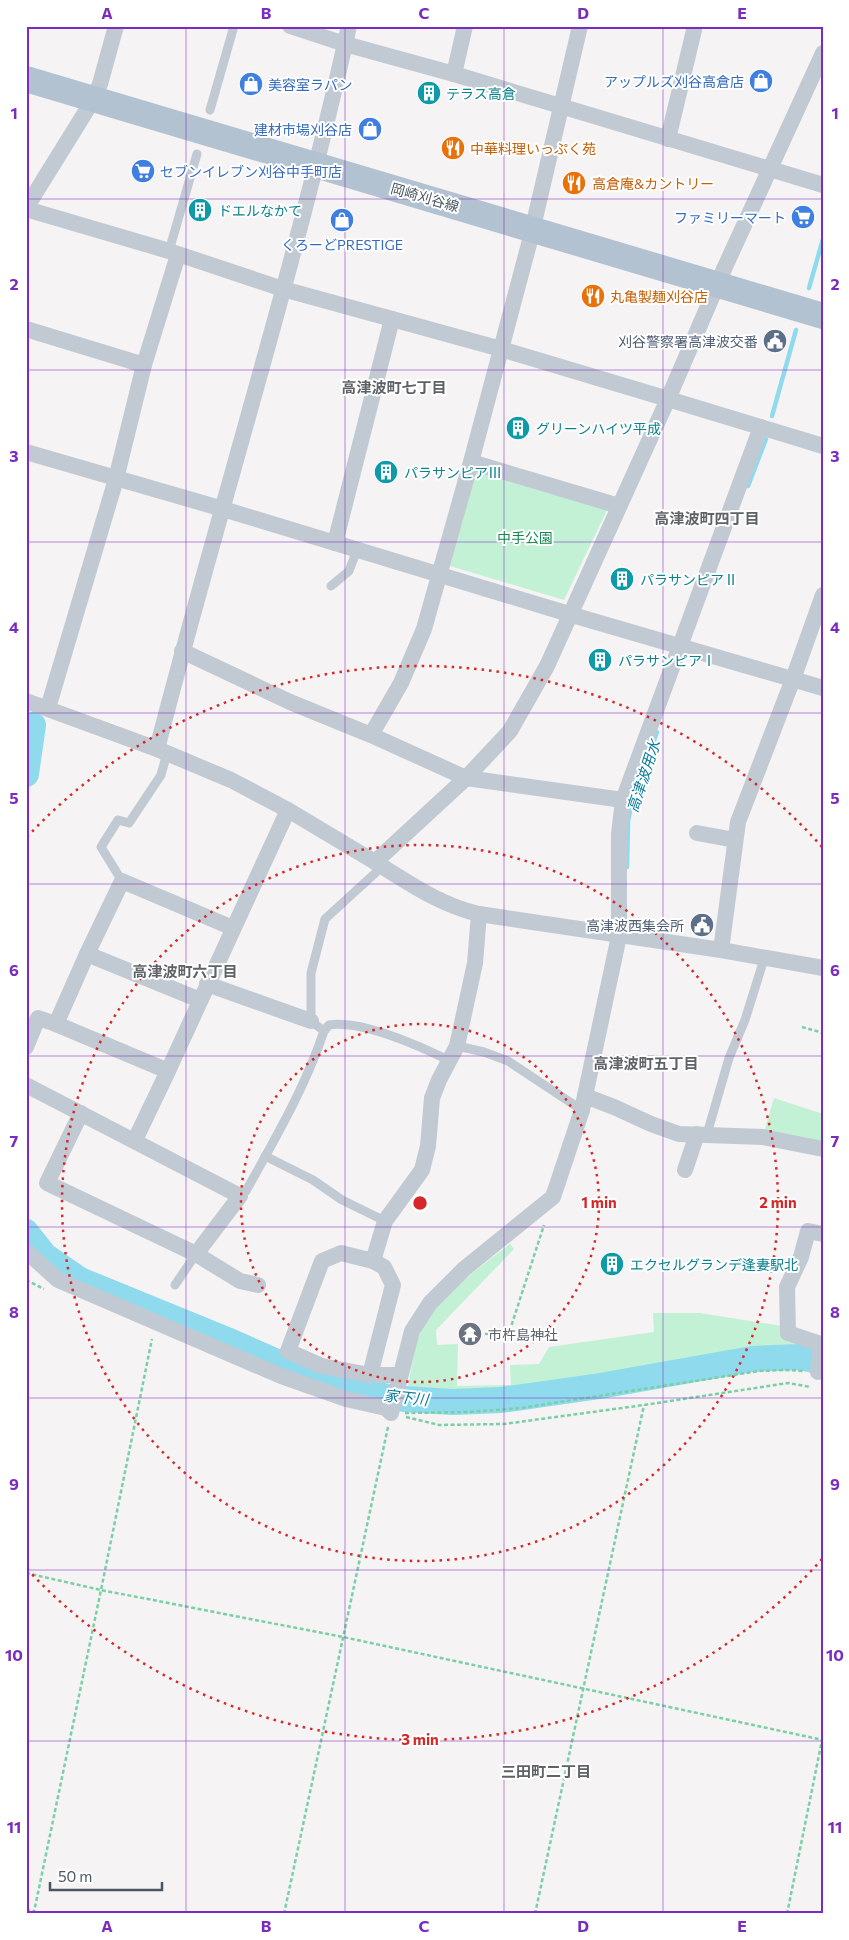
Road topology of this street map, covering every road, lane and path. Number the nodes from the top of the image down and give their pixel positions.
1 (116, 26) edge
2 (234, 26) edge
3 (290, 26) edge
4 (349, 26) edge
5 (465, 26) edge
6 (580, 26) edge
7 (695, 26) edge
8 (345, 44) junction
9 (823, 53) edge
10 (454, 74) junction
11 (26, 79) edge
12 (93, 100) junction
13 (561, 107) junction
14 (210, 110) dead end
15 (668, 139) junction
16 (197, 154) dead end
17 (316, 165) junction
18 (770, 168) junction
19 (823, 185) edge
20 (26, 208) edge
21 (532, 229) junction
22 (173, 253) junction
23 (717, 285) junction
24 (283, 289) junction
25 (823, 316) edge
26 (392, 319) junction
27 (26, 329) edge
28 (501, 349) junction
29 (144, 365) junction
30 (668, 399) junction
31 (761, 427) junction
32 (823, 446) edge
33 (26, 452) edge
34 (471, 462) junction
35 (116, 479) junction
36 (619, 506) junction
37 (224, 509) junction
38 (335, 543) junction
39 (357, 550) junction
40 (439, 575) junction
41 (331, 586) dead end
42 (823, 595) edge
43 (569, 614) junction
44 (679, 646) junction
45 (182, 651) junction
46 (793, 679) junction
47 (823, 688) edge
48 (26, 701) edge
49 (48, 708) junction
50 (371, 735) junction
51 (162, 751) junction
52 (466, 778) junction
53 (623, 800) junction
54 (288, 810) junction
55 (698, 834) dead end
56 (735, 840) junction
57 (379, 864) junction
58 (122, 881) junction
59 (479, 914) junction
60 (233, 928) junction
61 (619, 936) junction
62 (721, 950) junction
63 (87, 954) junction
64 (764, 958) junction
65 (822, 965) edge
66 (207, 984) junction
67 (200, 1000) junction
68 (311, 1021) junction
69 (56, 1024) junction
70 (802, 1027) dead end
71 (324, 1031) junction
72 (823, 1033) edge
73 (457, 1046) junction
74 (26, 1047) edge
75 (450, 1061) junction
76 (168, 1071) junction
77 (26, 1085) edge
78 (583, 1103) junction
79 (81, 1114) junction
80 (702, 1134) junction
81 (135, 1140) junction
82 (823, 1149) edge
83 (265, 1156) junction
84 (685, 1170) dead end
85 (240, 1196) junction
86 (553, 1197) junction
87 (384, 1221) junction
88 (823, 1234) edge
89 (26, 1251) edge
90 (196, 1254) junction
91 (373, 1261) junction
92 (175, 1285) dead end
93 (258, 1285) dead end
94 (485, 1334) dead end
95 (152, 1339) dead end
96 (370, 1375) junction
97 (400, 1376) junction
98 (817, 1377) junction
99 (644, 1405) junction
100 (392, 1413) junction
101 (26, 1573) edge
102 (101, 1590) junction
103 (343, 1637) junction
104 (583, 1687) junction
105 (823, 1735) edge
106 (822, 1740) edge
107 (26, 1909) edge
108 (34, 1912) junction
109 (42, 1914) edge
110 (284, 1914) edge
111 (535, 1914) edge
112 (786, 1914) edge

1 - 12 street
2 - 14 lane
3 - 8 street
4 - 8 street
5 - 10 street
6 - 13 street
7 - 15 street
8 - 10 street
8 - 17 street
9 - 18 street
10 - 13 street
11 - 12 main road, 岡崎刈谷線
12 - 17 main road, 岡崎刈谷線
12 - 20 street
13 - 15 street
13 - 21 street
15 - 18 street
16 - 22 lane
17 - 21 main road, 岡崎刈谷線
17 - 24 street
18 - 19 street
18 - 23 street
20 - 22 street
21 - 23 main road, 岡崎刈谷線
21 - 28 street
22 - 24 street
22 - 29 street
23 - 25 main road, 岡崎刈谷線
23 - 30 street
24 - 26 street
24 - 37 street
26 - 28 street
26 - 38 street
27 - 29 street
28 - 30 street
28 - 34 street
29 - 35 street
30 - 31 street
30 - 36 street
31 - 32 street
31 - 44 street
33 - 35 street
34 - 36 street
34 - 40 street
35 - 37 street
35 - 49 street
36 - 43 street
37 - 38 street
37 - 45 street
38 - 39 street
39 - 40 street
39 - 41 lane
40 - 43 street
40 - 50 street
42 - 46 street
43 - 44 street
43 - 52 street
44 - 46 street
44 - 53 street
45 - 50 street
45 - 51 street
46 - 47 street
46 - 56 street
48 - 49 street
49 - 51 street
50 - 52 street
51 - 54 street
51 - 58 lane
52 - 53 street
52 - 57 street
53 - 61 street
54 - 57 street
54 - 60 street
55 - 56 street
56 - 62 street
57 - 59 street
57 - 68 lane
58 - 60 street
58 - 63 street
59 - 61 street
59 - 73 street
60 - 66 street
61 - 62 street
61 - 78 street
62 - 64 street
63 - 67 street
63 - 69 street
64 - 65 street
64 - 80 lane
66 - 67 street
66 - 68 street
67 - 76 street
68 - 71 lane
69 - 74 street
69 - 76 street
70 - 72 path
71 - 75 lane
71 - 83 lane
73 - 75 street
73 - 78 lane
75 - 87 street
76 - 81 street
77 - 79 street
78 - 80 street
78 - 86 street
79 - 81 street
79 - 90 street
80 - 82 street
80 - 84 street
81 - 85 street
83 - 85 lane
83 - 87 lane
85 - 90 street
86 - 94 path
86 - 97 street
87 - 91 street
88 - 98 street
89 - 100 street
90 - 92 lane
90 - 93 street
91 - 96 street
91 - 96 street
95 - 102 path
96 - 97 street
97 - 100 street
98 - 99 path
98 - 100 path
99 - 100 path
99 - 104 path
100 - 103 path
101 - 102 path
102 - 103 path
102 - 108 path
103 - 104 path
103 - 110 path
104 - 106 path
104 - 111 path
105 - 106 path
106 - 112 path
107 - 108 path
108 - 109 path

